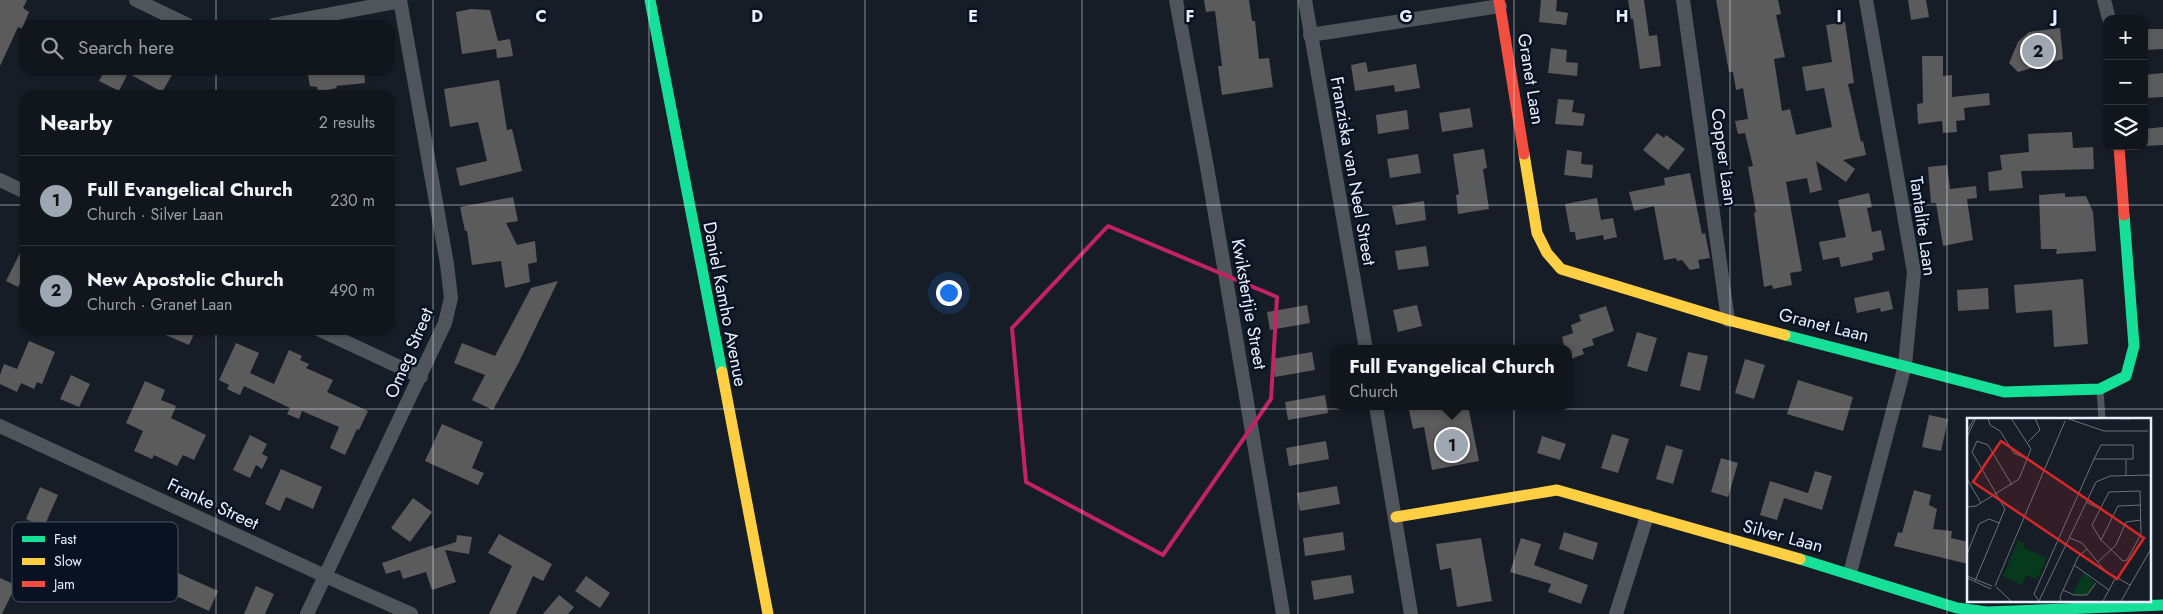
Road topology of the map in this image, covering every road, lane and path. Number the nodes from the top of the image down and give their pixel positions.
1 (136, 0) edge
2 (650, 0) edge
3 (1176, 0) edge
4 (1305, 0) edge
5 (1683, 0) edge
6 (1866, 0) edge
7 (2104, 0) edge
8 (400, 1) edge
9 (1500, 3) edge
10 (2108, 15) edge
11 (178, 20) edge
12 (300, 20) edge
13 (1310, 35) junction
14 (2119, 150) edge
15 (0, 180) edge
16 (20, 190) edge
17 (1728, 320) junction
18 (331, 335) edge
19 (1365, 345) edge
20 (1905, 365) junction
21 (421, 377) junction
22 (2100, 390) junction
23 (1377, 410) edge
24 (2102, 418) edge
25 (0, 426) edge
26 (1647, 516) junction
27 (1396, 517) junction
28 (1850, 573) junction
29 (325, 576) junction
30 (2115, 604) edge
31 (2163, 606) edge
32 (2147, 610) edge
33 (307, 614) edge
34 (411, 614) edge
35 (768, 614) edge
36 (1283, 614) edge
37 (1411, 614) edge
38 (1616, 614) edge

1 - 11 street
2 - 35 street, Daniel Kamho Avenue
3 - 36 street, Kwikstertjie Street
4 - 13 street, Franziska van Neel Street
5 - 17 street, Copper Laan
6 - 20 street, Tantalite Laan
7 - 10 street
8 - 12 street
8 - 21 street, Omeg Street
9 - 13 street
9 - 17 street, Granet Laan
13 - 19 street, Franziska van Neel Street
14 - 22 street, Granet Laan
15 - 16 street
17 - 20 street, Granet Laan
18 - 21 street
20 - 22 street, Granet Laan
20 - 28 street, Tantalite Laan
21 - 29 street, Omeg Street
22 - 24 lane
23 - 27 street
25 - 29 street, Franke Street
26 - 27 street, Silver Laan
26 - 28 street, Silver Laan
26 - 38 street
27 - 37 street
28 - 30 street, Silver Laan
29 - 33 street, Omeg Street
29 - 34 street, Franke Street
30 - 32 street, Silver Laan
31 - 32 street, Silver Laan

